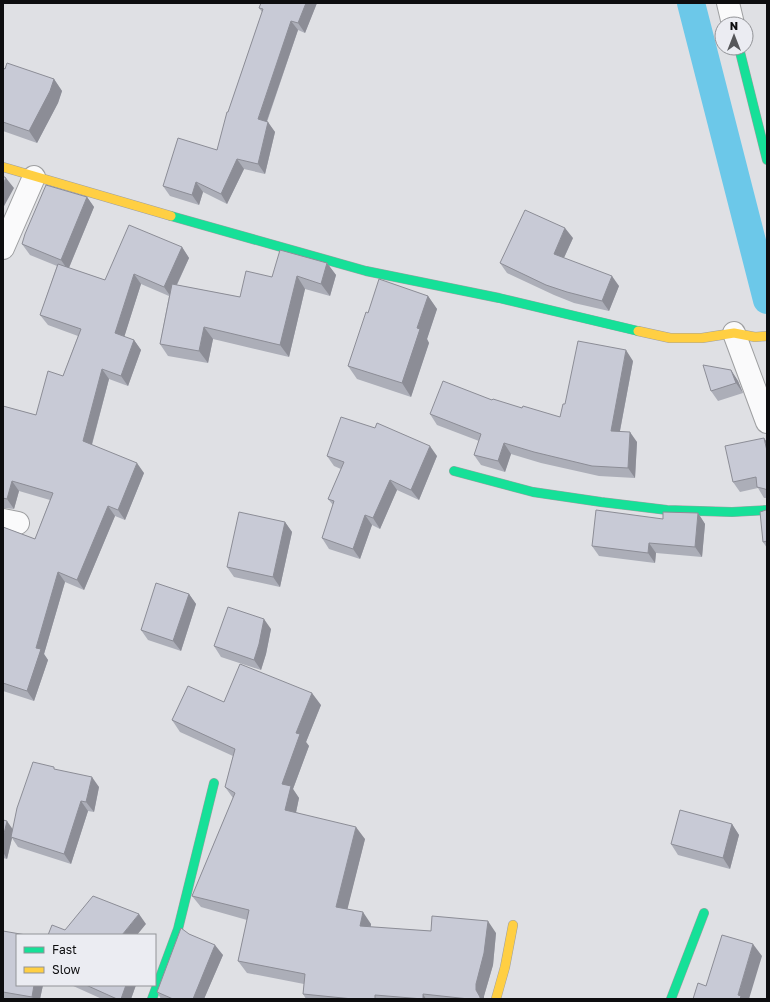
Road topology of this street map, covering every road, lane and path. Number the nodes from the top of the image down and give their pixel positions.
1 (728, 3) edge
2 (731, 16) edge
3 (741, 56) edge
4 (767, 160) edge
5 (3, 166) edge
6 (34, 177) junction
7 (3, 248) edge
8 (745, 335) junction
9 (767, 336) edge
10 (767, 422) edge
11 (454, 471) dead end
12 (767, 510) edge
13 (214, 782) dead end
14 (704, 913) dead end
15 (513, 925) dead end
16 (152, 999) edge
17 (496, 999) edge
18 (671, 999) edge

1 - 2 street
3 - 4 street
5 - 6 street
6 - 7 street
6 - 8 street
8 - 9 street
8 - 10 street
11 - 12 street
13 - 16 street
14 - 18 street
15 - 17 street

